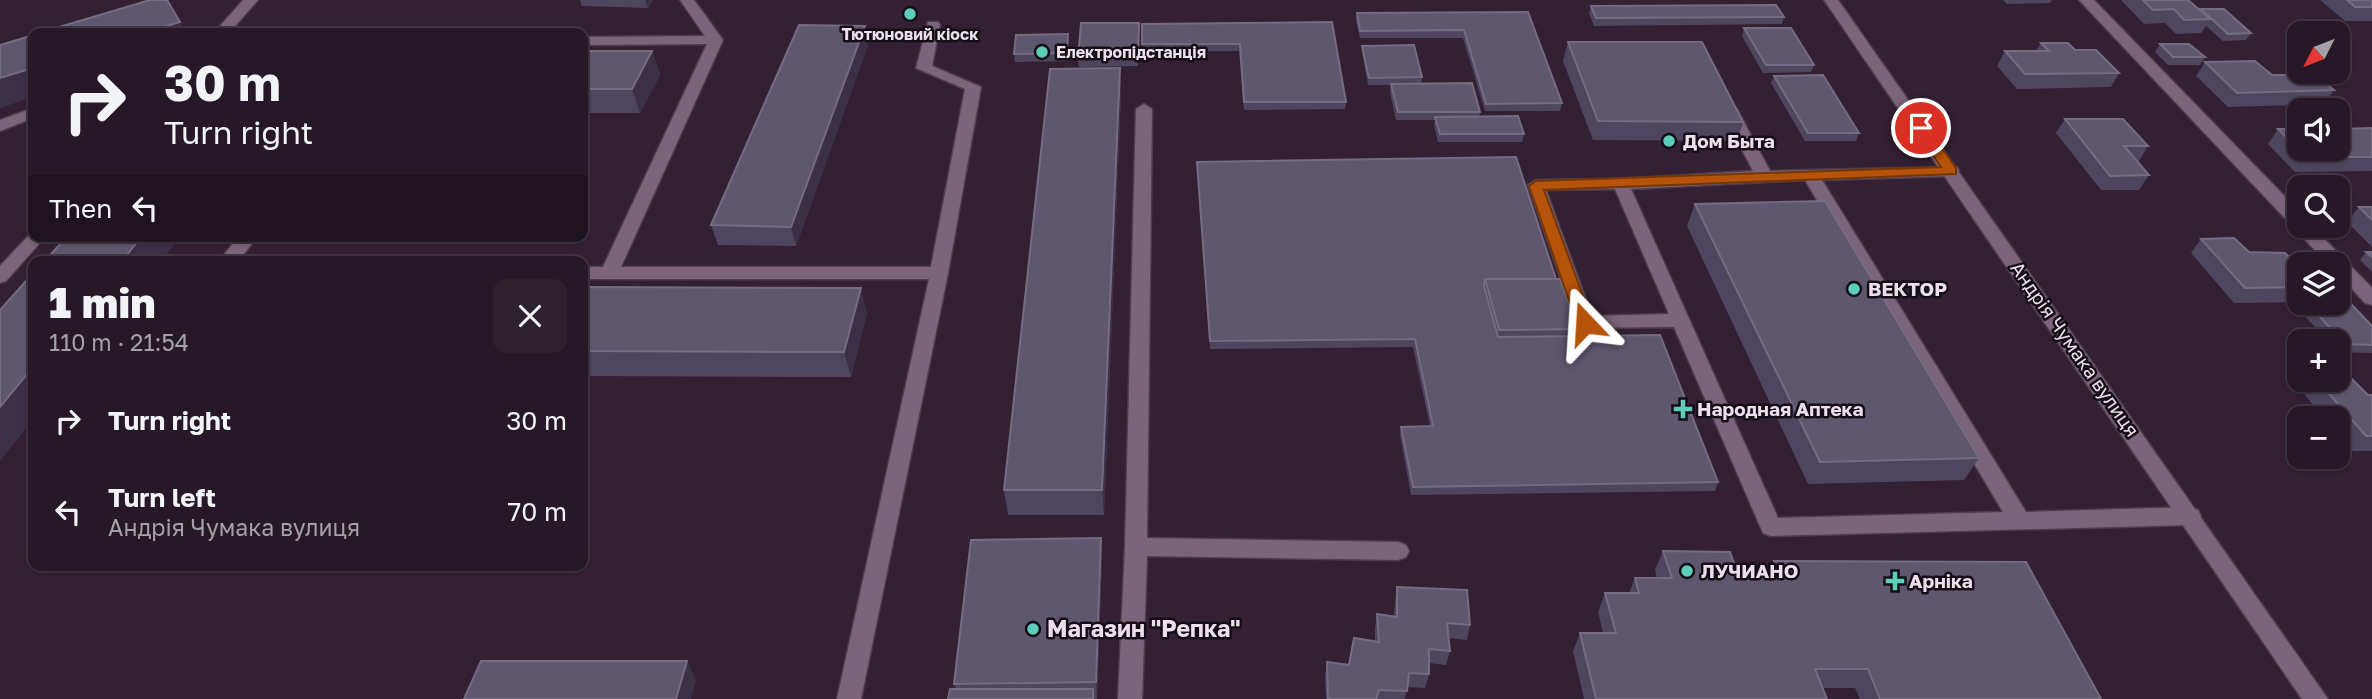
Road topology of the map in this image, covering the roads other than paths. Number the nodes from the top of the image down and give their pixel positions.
1 (251, 0) edge
2 (687, 0) edge
3 (1831, 0) edge
4 (2086, 0) edge
5 (933, 25) dead end
6 (226, 28) edge
7 (716, 40) junction
8 (588, 41) edge
9 (1721, 93) edge
10 (1144, 109) dead end
11 (28, 115) edge
12 (0, 126) edge
13 (1951, 171) junction
14 (1764, 176) junction
15 (1811, 176) junction
16 (1621, 184) junction
17 (2287, 209) edge
18 (2314, 238) edge
19 (32, 242) edge
20 (244, 242) edge
21 (232, 256) edge
22 (588, 273) edge
23 (608, 273) junction
24 (939, 273) junction
25 (0, 277) edge
26 (2372, 299) edge
27 (1681, 320) junction
28 (2190, 516) junction
29 (2020, 521) junction
30 (1136, 547) junction
31 (1398, 551) dead end
32 (849, 699) edge
33 (1130, 699) edge
34 (2316, 699) edge

1 - 6 street
2 - 7 street
3 - 13 street, Андрія Чумака вулиця
4 - 17 street
5 - 24 street
7 - 8 street
7 - 23 street
9 - 14 street
10 - 30 street
11 - 12 street
13 - 15 street
13 - 28 street, Андрія Чумака вулиця
14 - 15 street
14 - 16 street
15 - 29 street
16 - 27 street
16 - 27 street
18 - 26 street
19 - 25 street
20 - 21 street
22 - 23 street
23 - 24 street
24 - 32 street
27 - 29 street
28 - 29 street
28 - 34 street, Андрія Чумака вулиця
30 - 31 street
30 - 33 street

